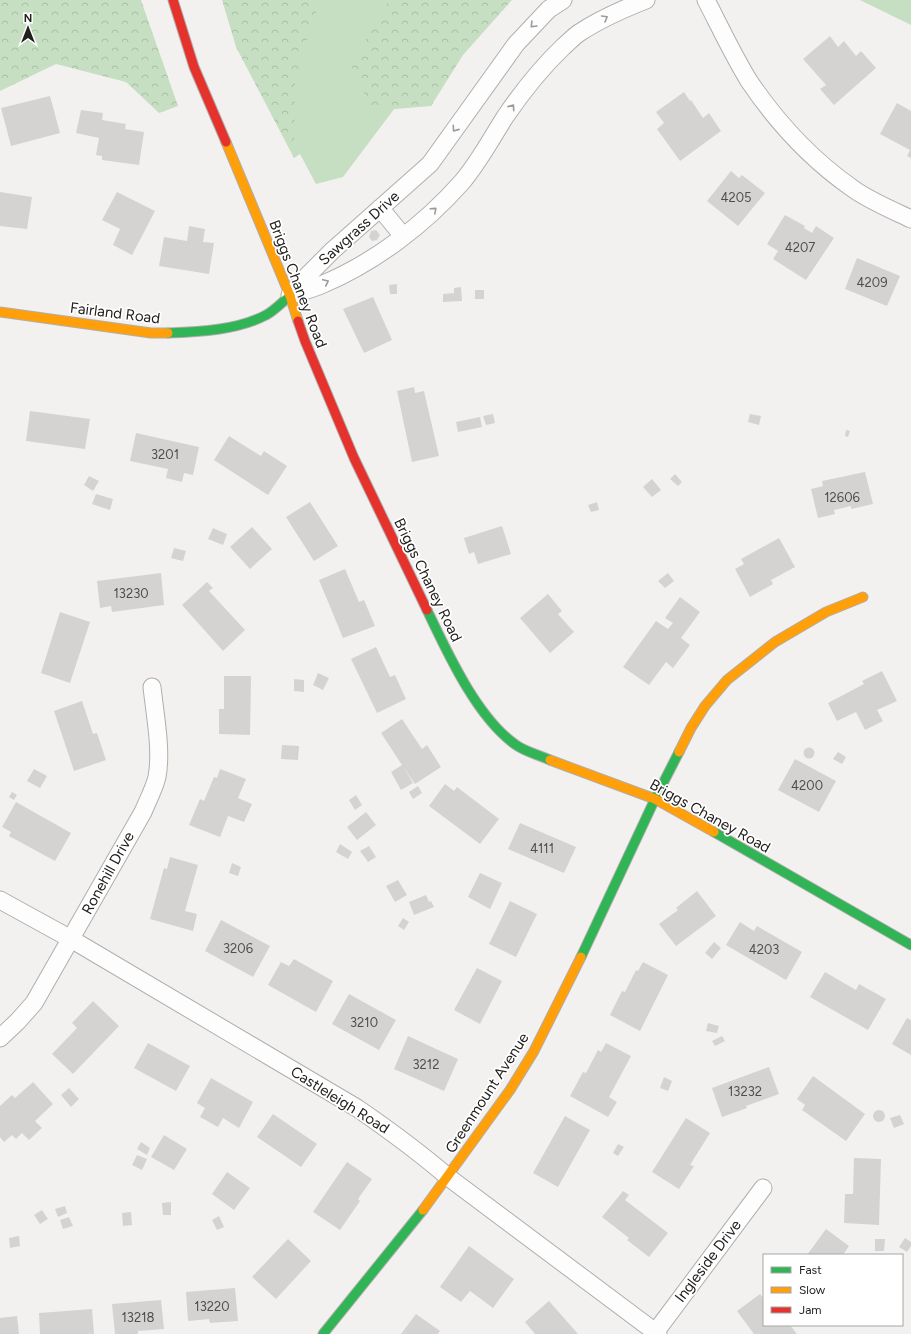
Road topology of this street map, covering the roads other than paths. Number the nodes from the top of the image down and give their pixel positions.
1 (173, 0) edge
2 (563, 0) edge
3 (646, 0) edge
4 (706, 0) edge
5 (380, 208) junction
6 (911, 219) edge
7 (403, 236) junction
8 (290, 296) junction
9 (0, 312) edge
10 (864, 597) dead end
11 (152, 687) dead end
12 (655, 799) junction
13 (0, 900) edge
14 (71, 939) junction
15 (911, 945) edge
16 (0, 1038) edge
17 (448, 1177) junction
18 (763, 1188) dead end
19 (656, 1333) edge
20 (322, 1334) edge

1 - 8 main road, Briggs Chaney Road
2 -> 5 street, Sawgrass Drive
7 -> 3 street, Sawgrass Drive
4 - 6 street
5 - 7 street
5 - 8 street, Sawgrass Drive
8 -> 7 street, Sawgrass Drive
8 - 9 main road, Fairland Road
8 - 12 main road, Briggs Chaney Road
10 - 12 main road, Greenmount Avenue
11 - 14 street, Ronehill Drive
12 - 15 main road, Briggs Chaney Road
12 - 17 main road, Greenmount Avenue
13 - 14 street, Castleleigh Road
14 - 16 street, Ronehill Drive
14 - 17 street, Castleleigh Road
17 - 19 street, Castleleigh Road
17 - 20 main road, Greenmount Avenue
18 - 19 street, Ingleside Drive

